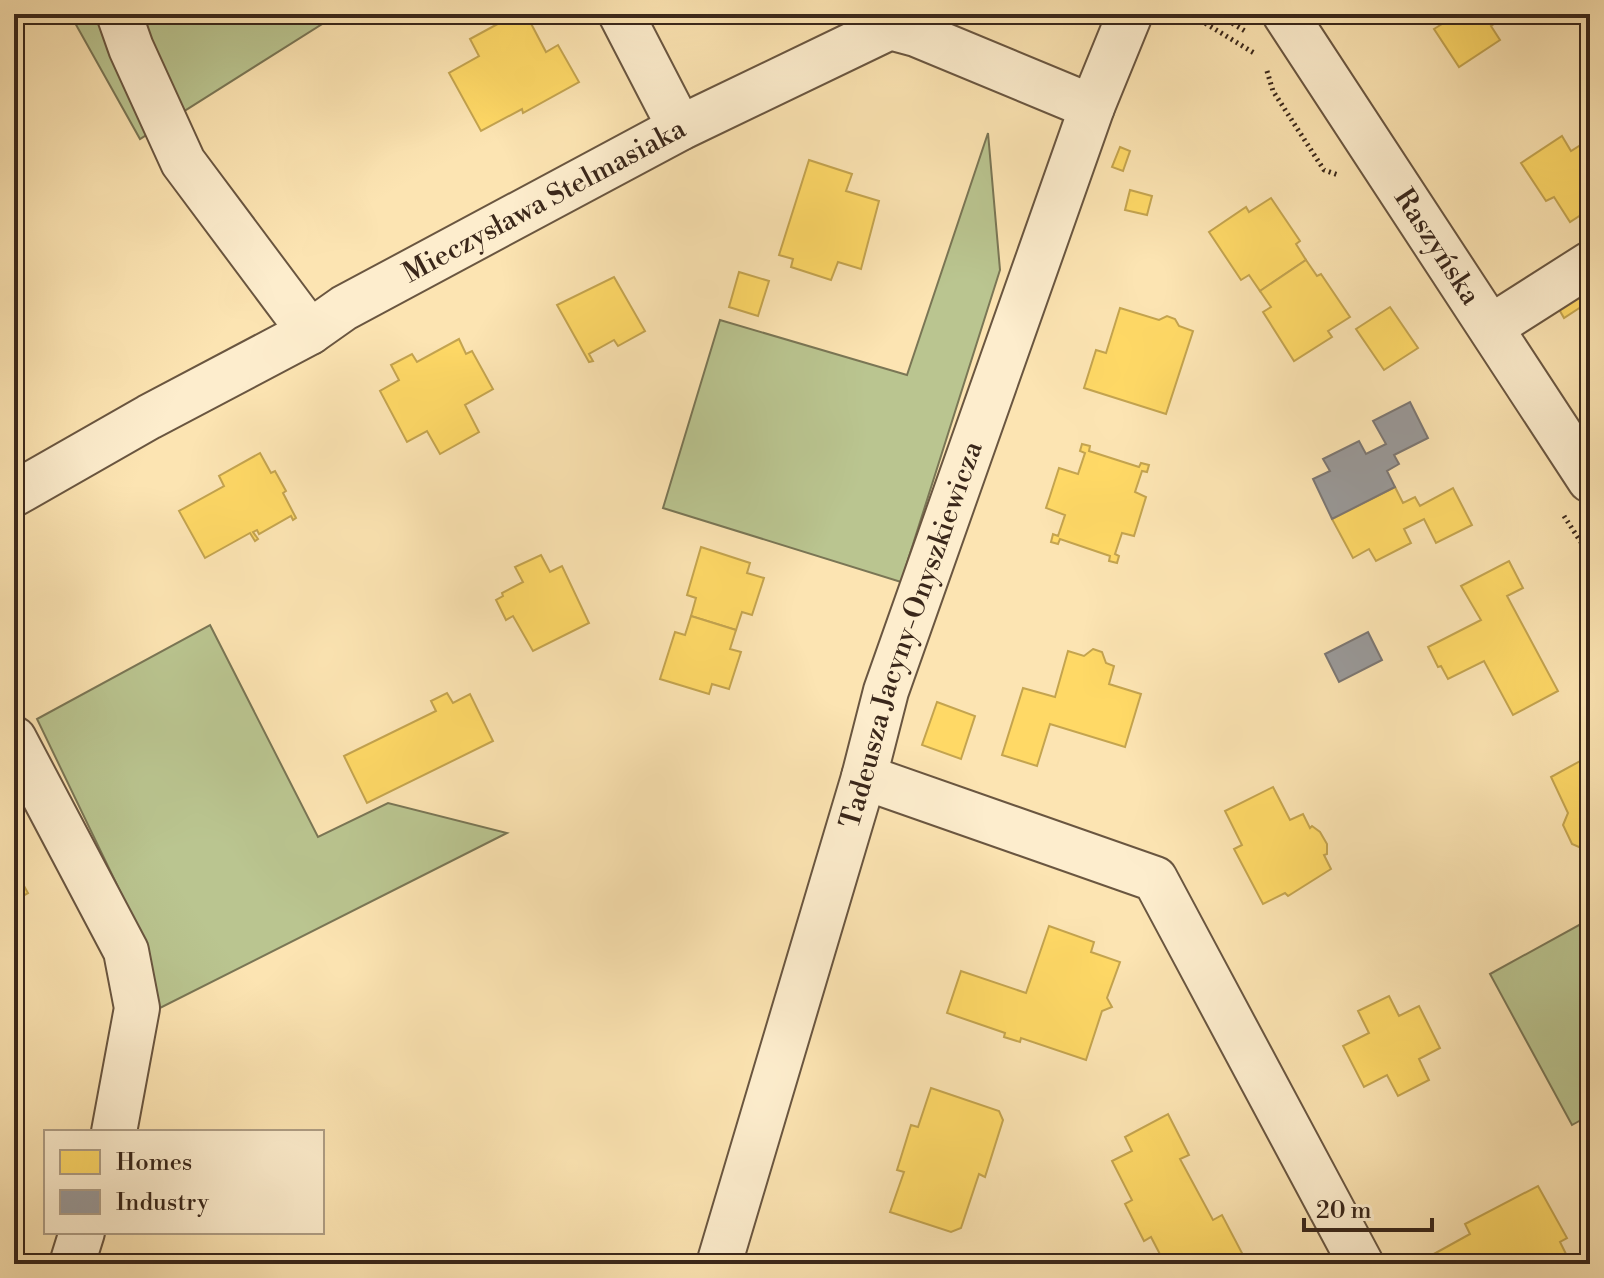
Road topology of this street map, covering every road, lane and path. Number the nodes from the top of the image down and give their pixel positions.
1 (119, 14) edge
2 (621, 14) edge
3 (1130, 14) edge
4 (1285, 14) edge
5 (1092, 107) junction
6 (680, 128) junction
7 (1590, 264) edge
8 (1491, 327) junction
9 (310, 332) junction
10 (1590, 480) edge
11 (14, 494) edge
12 (14, 739) edge
13 (864, 777) junction
14 (114, 1130) edge
15 (81, 1234) edge
16 (72, 1264) edge
17 (719, 1264) edge
18 (1361, 1264) edge

1 - 9 street
2 - 6 street
3 - 5 street, Tadeusza Jacyny-Onyszkiewicza
4 - 8 street, Raszyńska
5 - 6 street, Mieczysława Stelmasiaka
5 - 13 street, Tadeusza Jacyny-Onyszkiewicza
6 - 9 street, Mieczysława Stelmasiaka
7 - 8 street
8 - 10 street, Raszyńska
9 - 11 street, Mieczysława Stelmasiaka
12 - 14 street
13 - 17 street, Tadeusza Jacyny-Onyszkiewicza
13 - 18 street
15 - 16 street

